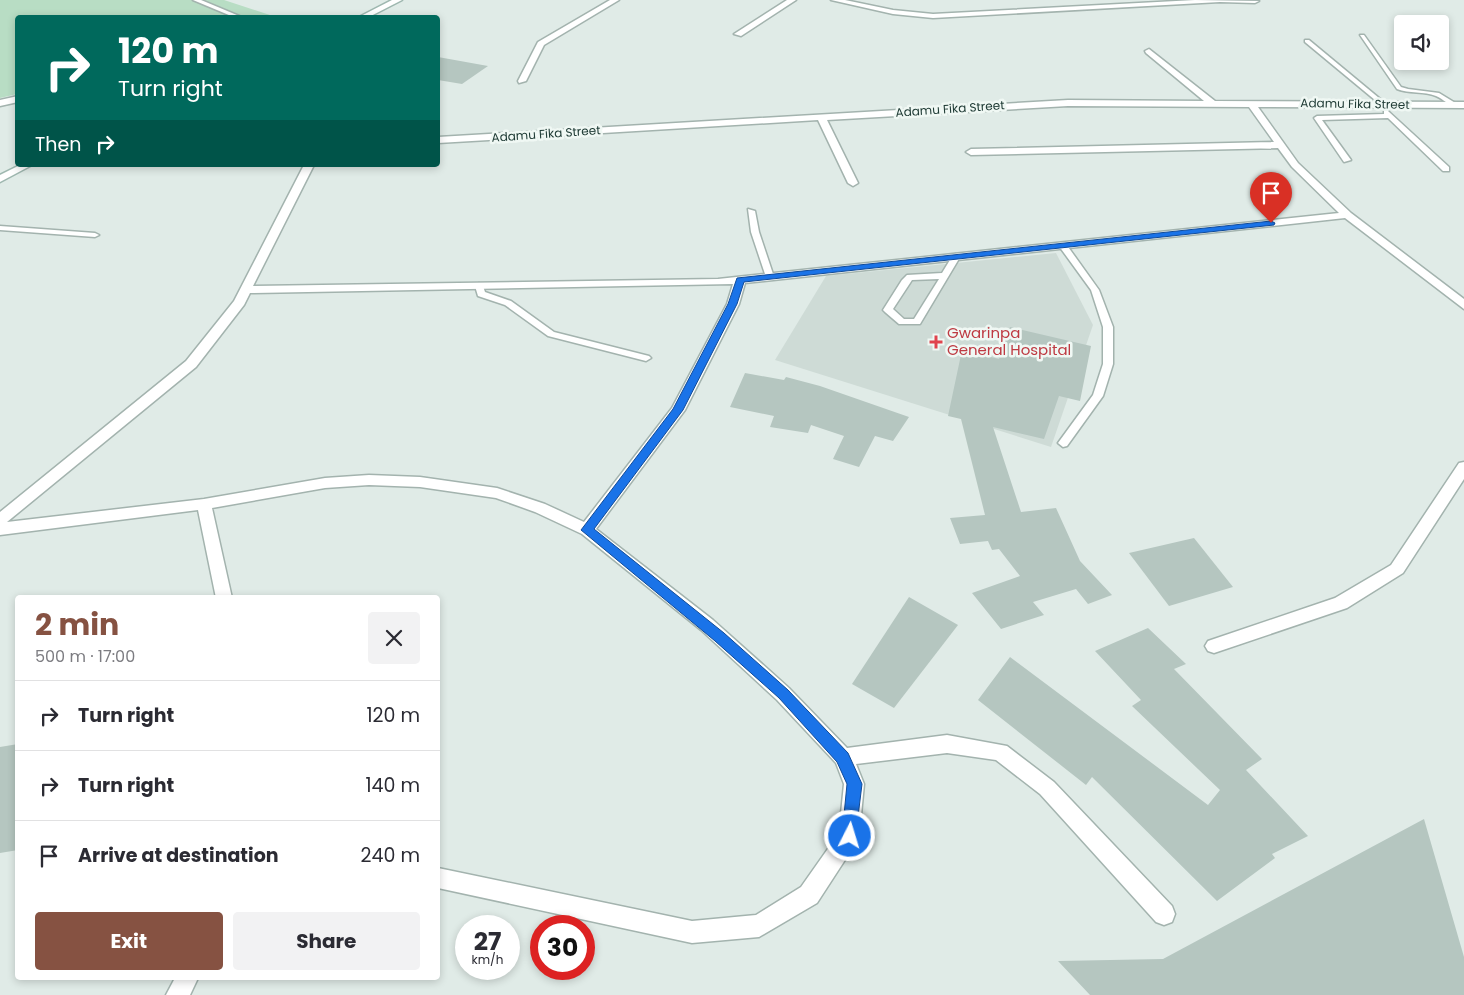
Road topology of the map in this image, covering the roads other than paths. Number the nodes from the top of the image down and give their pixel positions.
1 (196, 0) edge
2 (398, 0) edge
3 (614, 0) edge
4 (792, 0) edge
5 (835, 0) edge
6 (1216, 1) edge
7 (1255, 1) dead end
8 (234, 15) edge
9 (366, 15) edge
10 (738, 34) dead end
11 (1362, 36) dead end
12 (1307, 41) dead end
13 (1149, 51) dead end
14 (522, 81) dead end
15 (15, 100) edge
16 (0, 103) edge
17 (1212, 103) junction
18 (1251, 103) junction
19 (1380, 104) junction
20 (1460, 105) edge
21 (1390, 116) junction
22 (820, 117) junction
23 (440, 140) edge
24 (1279, 146) junction
25 (971, 152) dead end
26 (1347, 160) dead end
27 (23, 167) edge
28 (308, 167) edge
29 (1446, 169) dead end
30 (0, 179) edge
31 (853, 183) dead end
32 (751, 211) dead end
33 (1347, 215) junction
34 (0, 228) edge
35 (95, 235) dead end
36 (1063, 246) junction
37 (956, 257) junction
38 (945, 276) junction
39 (770, 277) junction
40 (740, 280) junction
41 (479, 286) junction
42 (246, 290) junction
43 (1464, 305) edge
44 (646, 358) dead end
45 (1063, 443) dead end
46 (1464, 467) edge
47 (204, 504) junction
48 (0, 520) edge
49 (0, 529) edge
50 (587, 530) junction
51 (223, 595) edge
52 (1214, 646) dead end
53 (843, 757) junction
54 (440, 878) edge
55 (1164, 914) dead end
56 (186, 980) edge
57 (177, 995) edge

1 - 8 lane
2 - 9 street
3 - 14 street
4 - 10 street
5 - 6 street
6 - 7 street
11 - 20 lane
12 - 19 lane
13 - 17 street
15 - 16 street
17 - 18 street, Adamu Fika Street
17 - 22 street, Adamu Fika Street
18 - 19 street, Adamu Fika Street
18 - 24 street
19 - 20 street, Adamu Fika Street
19 - 21 lane
21 - 26 lane
21 - 29 lane
22 - 23 street, Adamu Fika Street
22 - 31 street
24 - 25 street
24 - 33 street
27 - 30 street
28 - 42 street
32 - 39 lane
33 - 36 street
33 - 43 street
34 - 35 lane
36 - 37 street
36 - 45 lane
37 - 38 lane
37 - 39 street
38 - 38 lane
39 - 40 street
40 - 41 street
40 - 50 street
41 - 42 street
41 - 44 lane
42 - 48 street
46 - 52 street
47 - 49 street
47 - 50 street
47 - 51 street
50 - 53 street
53 - 54 street
53 - 55 street
56 - 57 street

